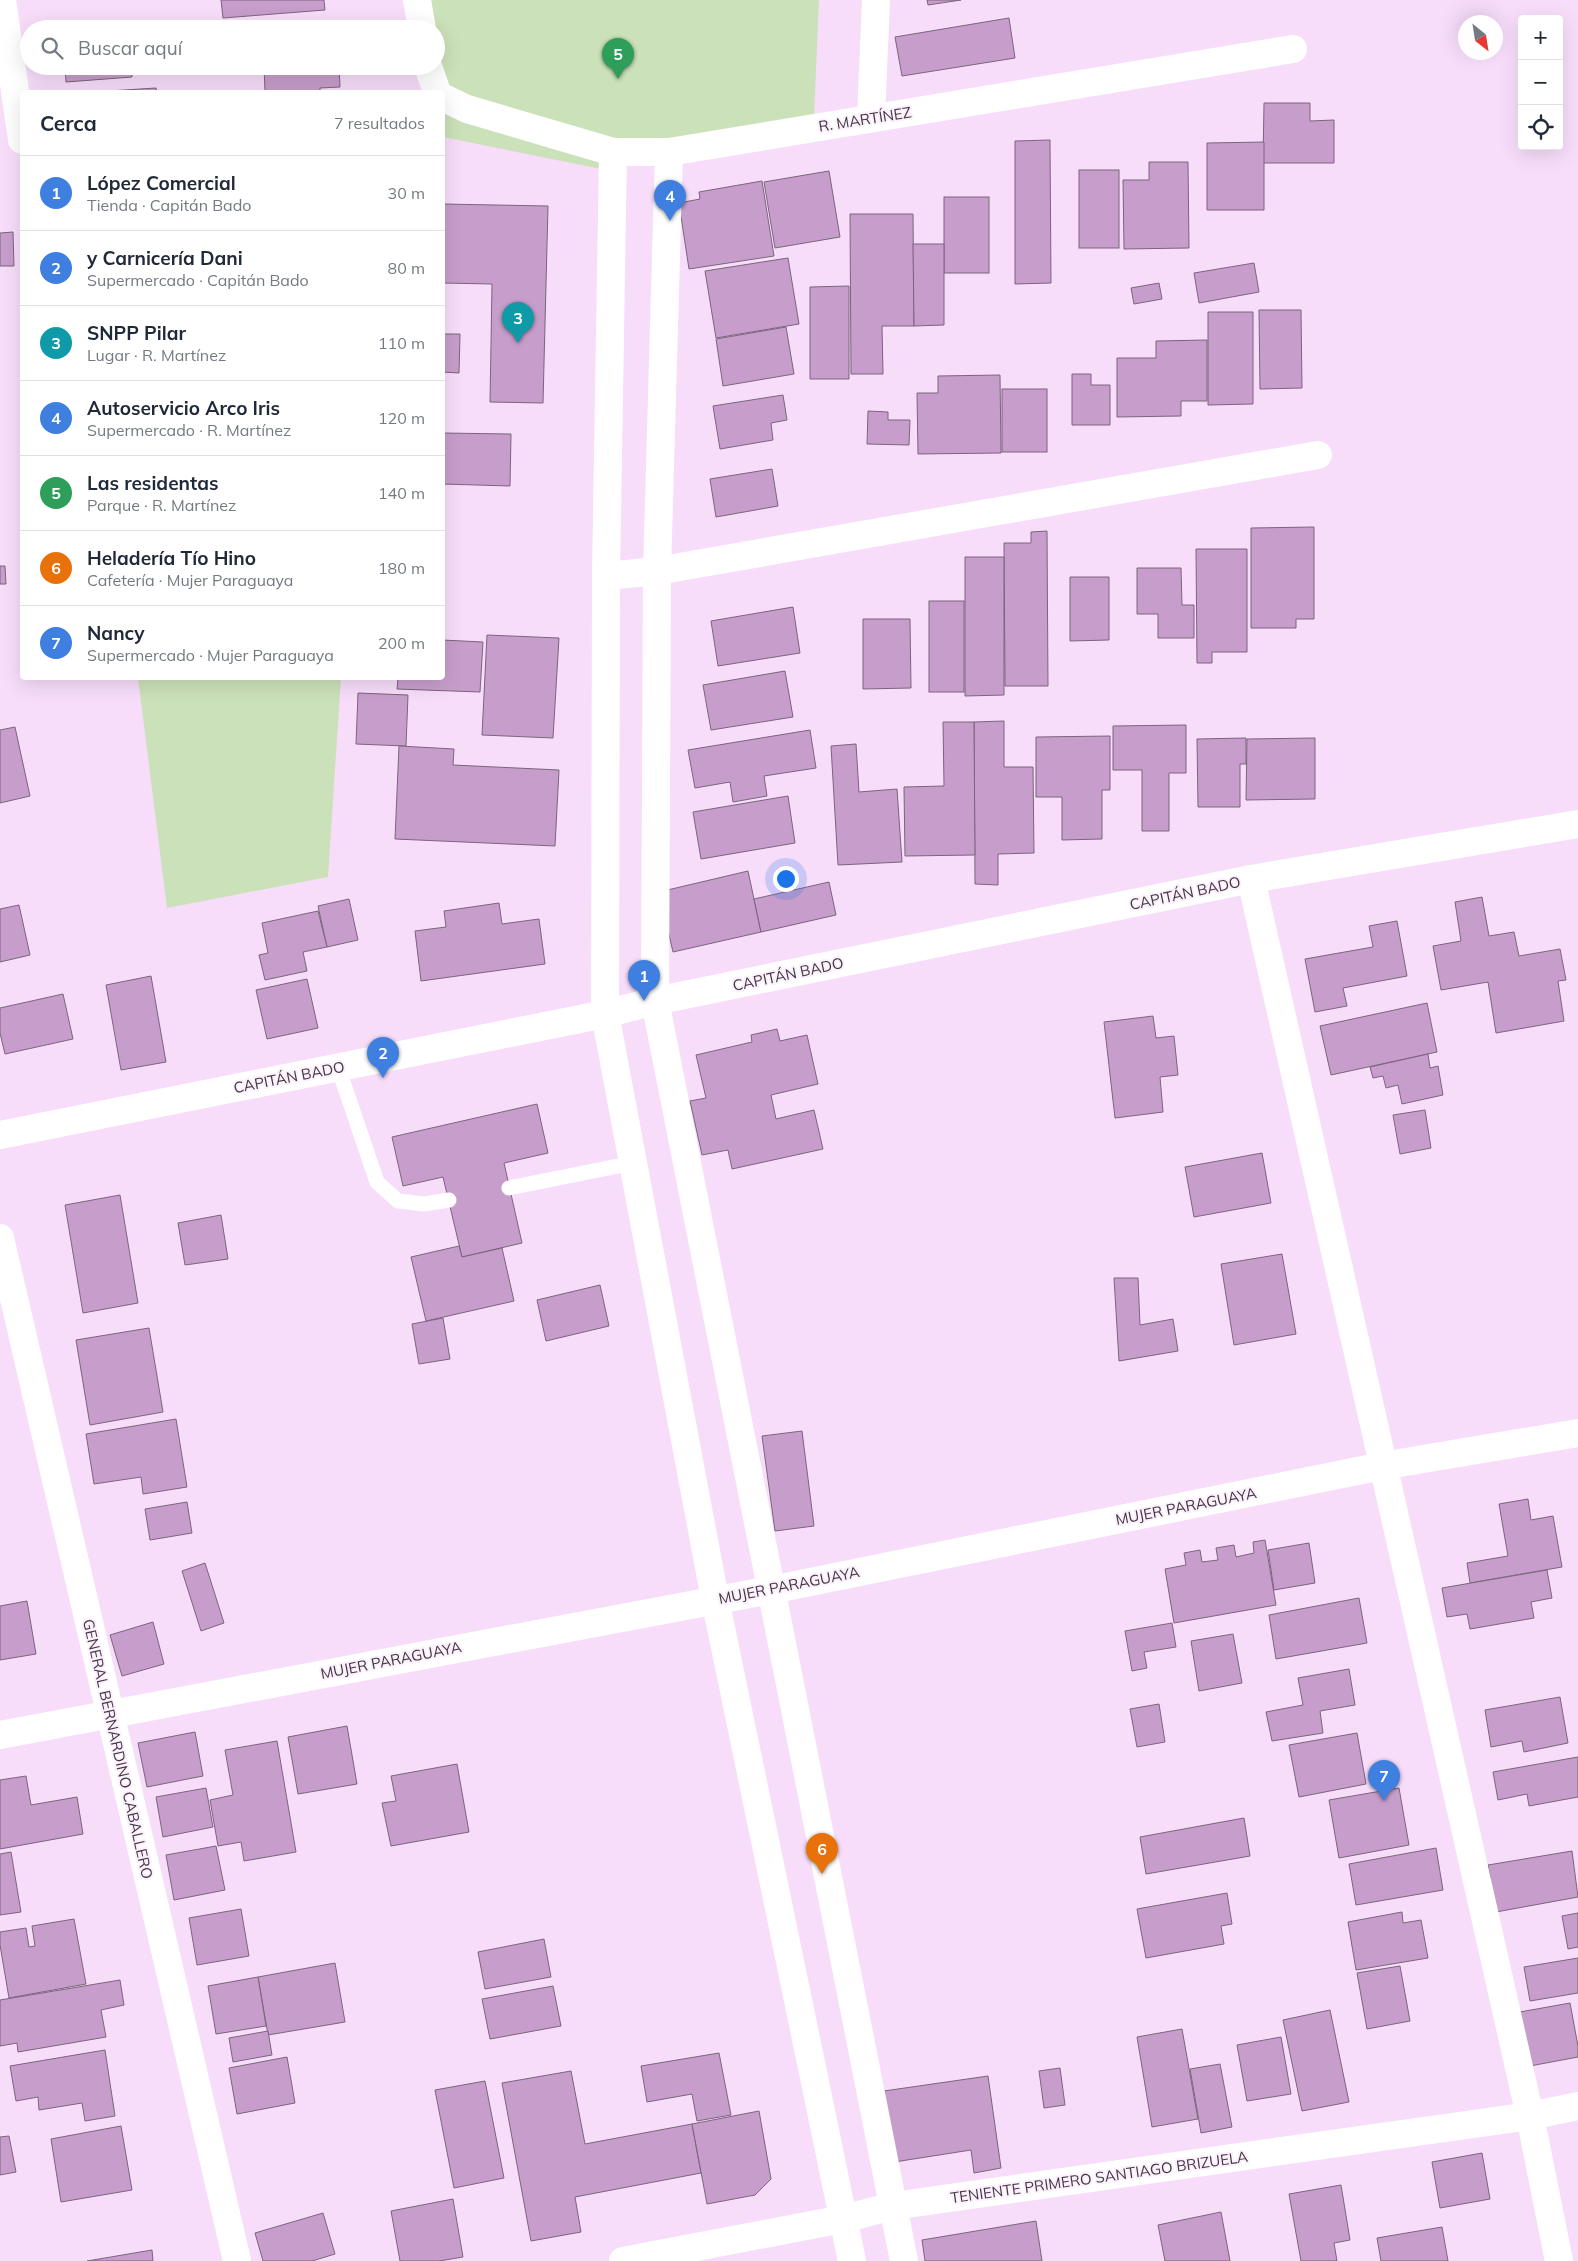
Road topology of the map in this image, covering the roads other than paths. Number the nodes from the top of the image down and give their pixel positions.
1 (2, 0) edge
2 (417, 0) edge
3 (876, 0) edge
4 (420, 20) edge
5 (1293, 49) dead end
6 (431, 75) edge
7 (437, 90) edge
8 (445, 98) edge
9 (871, 118) junction
10 (20, 126) edge
11 (613, 152) junction
12 (669, 152) junction
13 (1318, 455) dead end
14 (657, 571) junction
15 (606, 576) junction
16 (1578, 824) edge
17 (1251, 879) junction
18 (655, 1001) junction
19 (605, 1014) junction
20 (338, 1067) junction
21 (0, 1135) edge
22 (633, 1163) junction
23 (509, 1188) dead end
24 (448, 1200) dead end
25 (0, 1238) edge
26 (1578, 1434) edge
27 (1382, 1466) junction
28 (770, 1590) junction
29 (714, 1599) junction
30 (110, 1714) junction
31 (0, 1735) edge
32 (1578, 2106) edge
33 (1530, 2116) junction
34 (894, 2206) junction
35 (843, 2219) junction
36 (237, 2261) edge
37 (623, 2261) edge
38 (852, 2261) edge
39 (904, 2261) edge
40 (1559, 2261) edge

1 - 10 street
2 - 4 street
3 - 9 street
5 - 9 street, R. MARTÍNEZ
6 - 7 street
8 - 11 street, R. MARTÍNEZ
9 - 12 street, R. MARTÍNEZ
11 - 12 street, R. MARTÍNEZ
11 - 15 street
12 - 14 street
13 - 14 street
14 - 15 street
14 - 18 street
15 - 19 street
16 - 17 street, CAPITÁN BADO
17 - 18 street, CAPITÁN BADO
17 - 27 street
18 - 19 street, CAPITÁN BADO
18 - 28 street
19 - 20 street, CAPITÁN BADO
19 - 22 street
20 - 21 street, CAPITÁN BADO
20 - 24 lane
22 - 23 lane
22 - 29 street
25 - 30 street, GENERAL BERNARDINO CABALLERO
26 - 27 street, MUJER PARAGUAYA
27 - 28 street, MUJER PARAGUAYA
27 - 33 street
28 - 29 street, MUJER PARAGUAYA
28 - 34 street
29 - 30 street, MUJER PARAGUAYA
29 - 35 street
30 - 31 street, MUJER PARAGUAYA
30 - 36 street, GENERAL BERNARDINO CABALLERO
32 - 33 street, TENIENTE PRIMERO SANTIAGO BRIZUELA
33 - 34 street, TENIENTE PRIMERO SANTIAGO BRIZUELA
33 - 40 street
34 - 35 street, TENIENTE PRIMERO SANTIAGO BRIZUELA
34 - 39 street
35 - 37 street, TENIENTE PRIMERO SANTIAGO BRIZUELA
35 - 38 street

